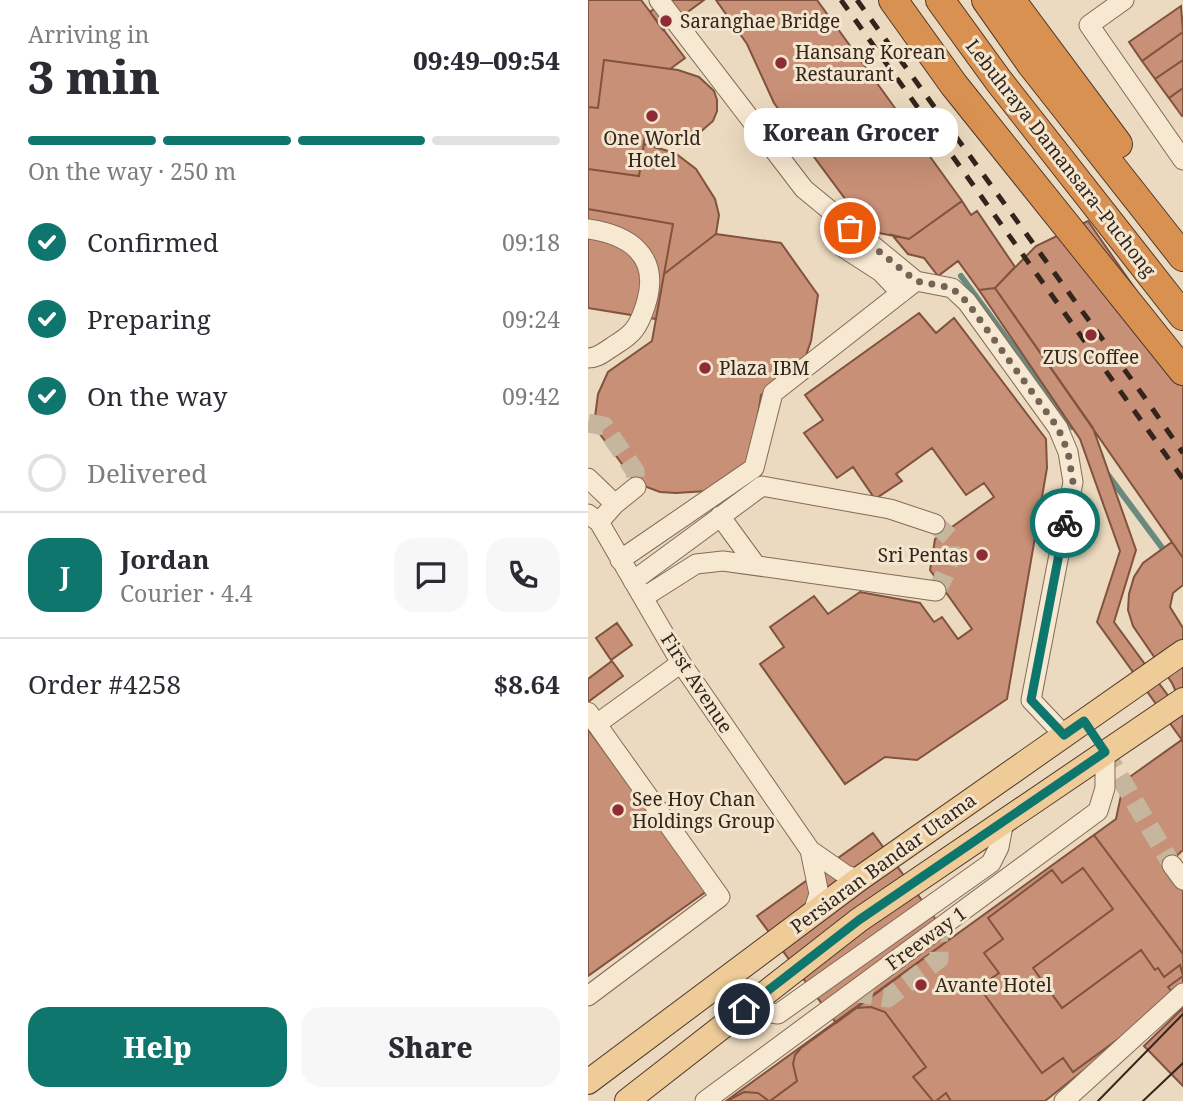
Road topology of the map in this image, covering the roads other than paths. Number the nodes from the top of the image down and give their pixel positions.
1 (659, 0) edge
2 (893, 0) edge
3 (940, 0) edge
4 (986, 0) edge
5 (1011, 0) edge
6 (1124, 0) edge
7 (1183, 160) edge
8 (588, 229) edge
9 (588, 237) edge
10 (1183, 243) edge
11 (1183, 257) edge
12 (908, 287) junction
13 (1183, 316) edge
14 (588, 351) edge
15 (588, 358) edge
16 (1183, 371) edge
17 (588, 478) edge
18 (636, 487) dead end
19 (615, 504) junction
20 (720, 516) junction
21 (593, 518) edge
22 (935, 524) tunnel mouth
23 (620, 560) junction
24 (755, 564) junction
25 (638, 589) junction
26 (936, 591) dead end
27 (1183, 652) edge
28 (681, 663) junction
29 (1183, 700) edge
30 (593, 717) edge
31 (1074, 728) junction
32 (1106, 761) junction
33 (810, 850) junction
34 (859, 879) junction
35 (813, 912) junction
36 (1183, 992) edge
37 (588, 996) edge
38 (588, 1082) edge
39 (627, 1101) edge
40 (705, 1101) edge
41 (1064, 1101) edge

1 - 12 street
2 - 16 highway
3 - 13 highway, Lebuhraya Damansara–Puchong
4 - 11 highway, Lebuhraya Damansara–Puchong
5 - 10 highway
6 - 7 street
8 - 15 street
9 - 14 street
12 - 23 street
12 - 31 street
17 - 19 street
18 - 19 street
19 - 21 street
20 - 22 street
20 - 24 street
20 - 25 street
21 - 23 street, First Avenue
23 - 25 street, First Avenue
24 - 25 street
24 - 26 street
25 - 28 street, First Avenue
27 - 31 main road, Persiaran Bandar Utama
28 - 30 street
28 - 33 street, First Avenue
29 - 32 main road, Persiaran Bandar Utama
30 - 37 street
31 - 32 main road
31 - 34 main road, Persiaran Bandar Utama
32 - 39 main road, Persiaran Bandar Utama
32 - 40 street, Freeway 1
33 - 34 street, First Avenue
33 - 35 street, First Avenue
34 - 35 main road, Persiaran Bandar Utama
35 - 38 main road, Persiaran Bandar Utama
36 - 41 street

